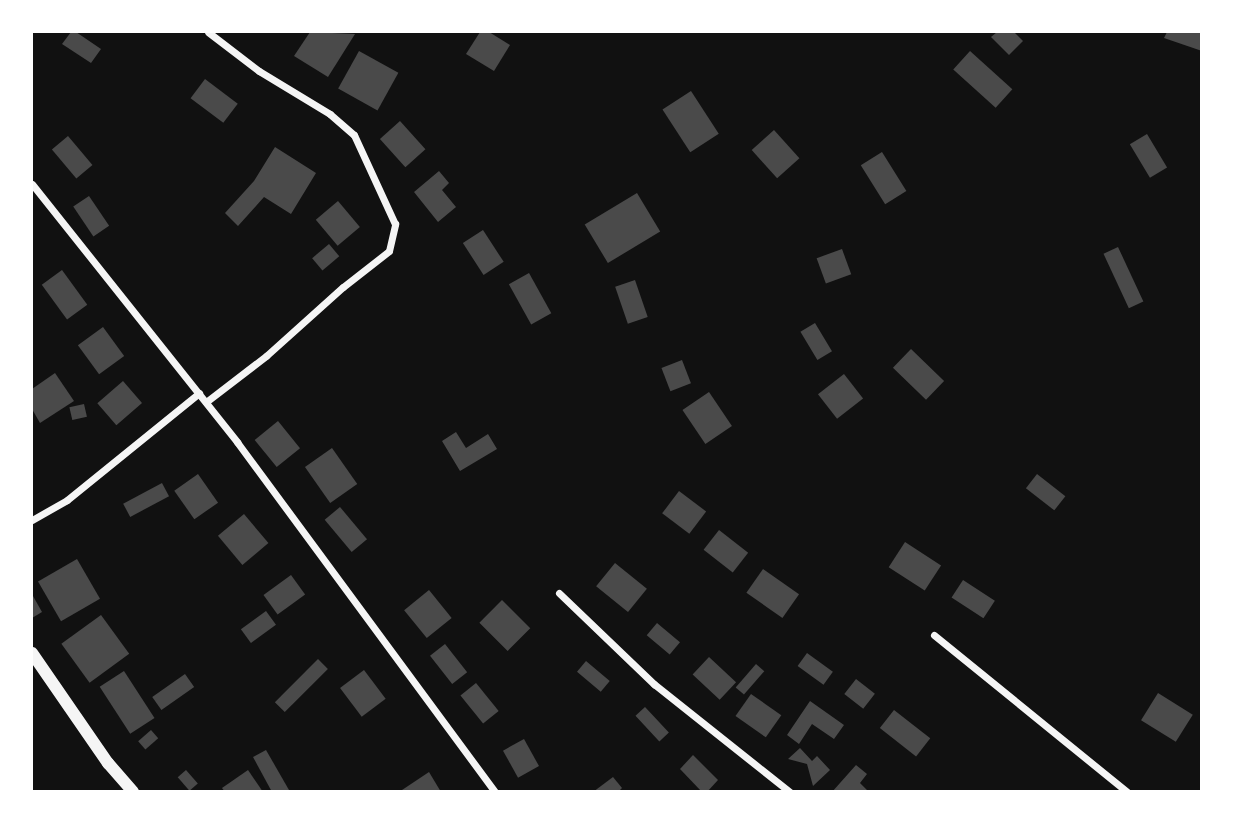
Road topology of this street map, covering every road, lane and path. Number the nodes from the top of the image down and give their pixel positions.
1 (208, 32) edge
2 (32, 184) edge
3 (199, 393) junction
4 (206, 402) junction
5 (32, 520) edge
6 (559, 593) dead end
7 (934, 635) dead end
8 (32, 653) edge
9 (133, 792) edge
10 (495, 792) edge
11 (790, 792) edge
12 (1128, 792) edge

1 - 4 street
2 - 3 street
3 - 4 street
3 - 5 street
4 - 10 street
6 - 11 street
7 - 12 street
8 - 9 street

